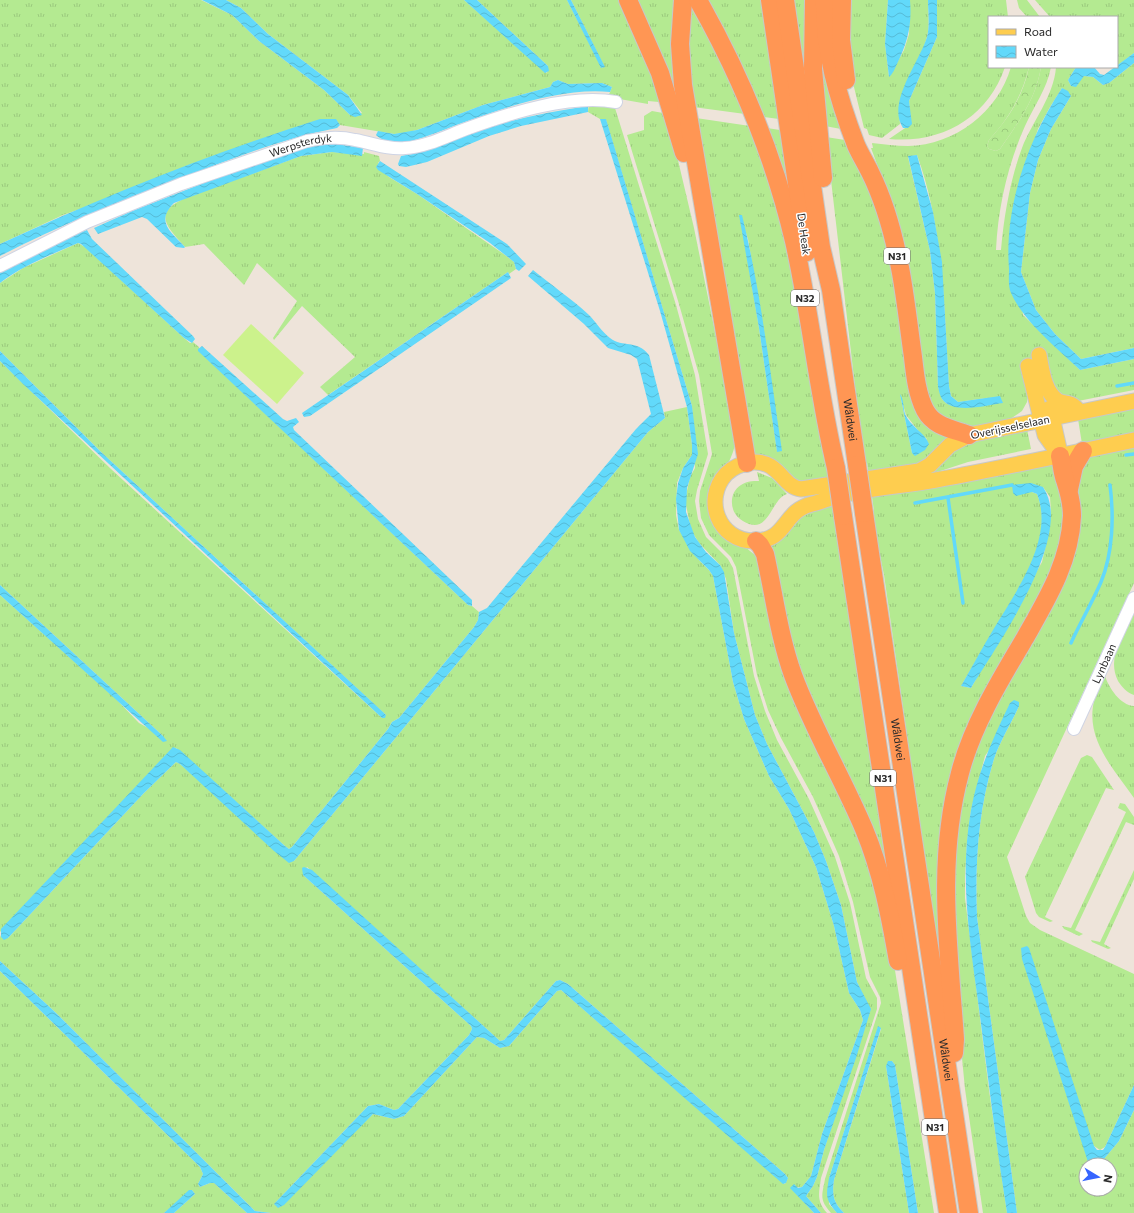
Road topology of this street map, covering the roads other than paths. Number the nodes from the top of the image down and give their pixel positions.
1 (628, 0) edge
2 (770, 0) edge
3 (785, 0) edge
4 (814, 0) edge
5 (825, 0) edge
6 (842, 0) edge
7 (688, 1) edge
8 (677, 100) junction
9 (616, 102) dead end
10 (802, 118) junction
11 (853, 126) junction
12 (805, 138) junction
13 (0, 266) edge
14 (831, 290) joint
15 (1039, 355) dead end
16 (1028, 366) dead end
17 (1046, 384) junction
18 (1034, 396) junction
19 (1134, 401) edge
20 (1080, 412) junction
21 (1016, 424) junction
22 (1049, 427) junction
23 (969, 435) junction
24 (1134, 440) edge
25 (1083, 451) junction
26 (1060, 456) junction
27 (747, 463) junction
28 (1023, 463) junction
29 (836, 468) junction
30 (1069, 489) junction
31 (799, 499) junction
32 (756, 541) junction
33 (1134, 598) edge
34 (1074, 729) dead end
35 (922, 1040) junction
36 (951, 1094) junction
37 (948, 1213) edge
38 (969, 1213) edge

1 - 8 highway
2 - 10 highway, De Heak / N31
3 - 10 highway, De Heak / N31
4 - 10 highway, N31
5 - 11 highway
6 - 11 highway
7 - 8 highway
7 - 29 highway, N32
8 - 27 highway
9 - 13 street, Werpsterdyk
10 - 12 highway, De Heak / N31
11 - 23 highway, N31
12 - 14 highway, De Heak / N31
12 - 29 highway, De Heak / N31
14 - 36 highway, Wâldwei / N31, bridge
15 - 17 main road
16 - 18 main road
17 - 20 main road
17 - 22 main road
18 - 21 main road
18 - 22 main road
19 - 20 main road, Overijsselselaan
20 - 22 main road, Overijsselselaan
21 - 22 main road, Overijsselselaan
21 - 23 main road, Overijsselselaan
22 - 26 main road
22 - 28 main road
23 - 31 main road, Overijsselselaan
24 - 25 main road
25 - 26 main road
25 - 30 highway, N31
26 - 28 main road
26 - 30 highway, N31
27 - 31 main road
27 - 31 main road
27 - 32 main road
28 - 31 main road
29 - 35 highway, Wâldwei / N31, bridge
30 - 36 highway, N31
31 - 32 main road
32 - 35 highway, N31
33 - 34 street, Lynbaan
35 - 37 highway, Wâldwei / N31
36 - 38 highway, Wâldwei / N31

